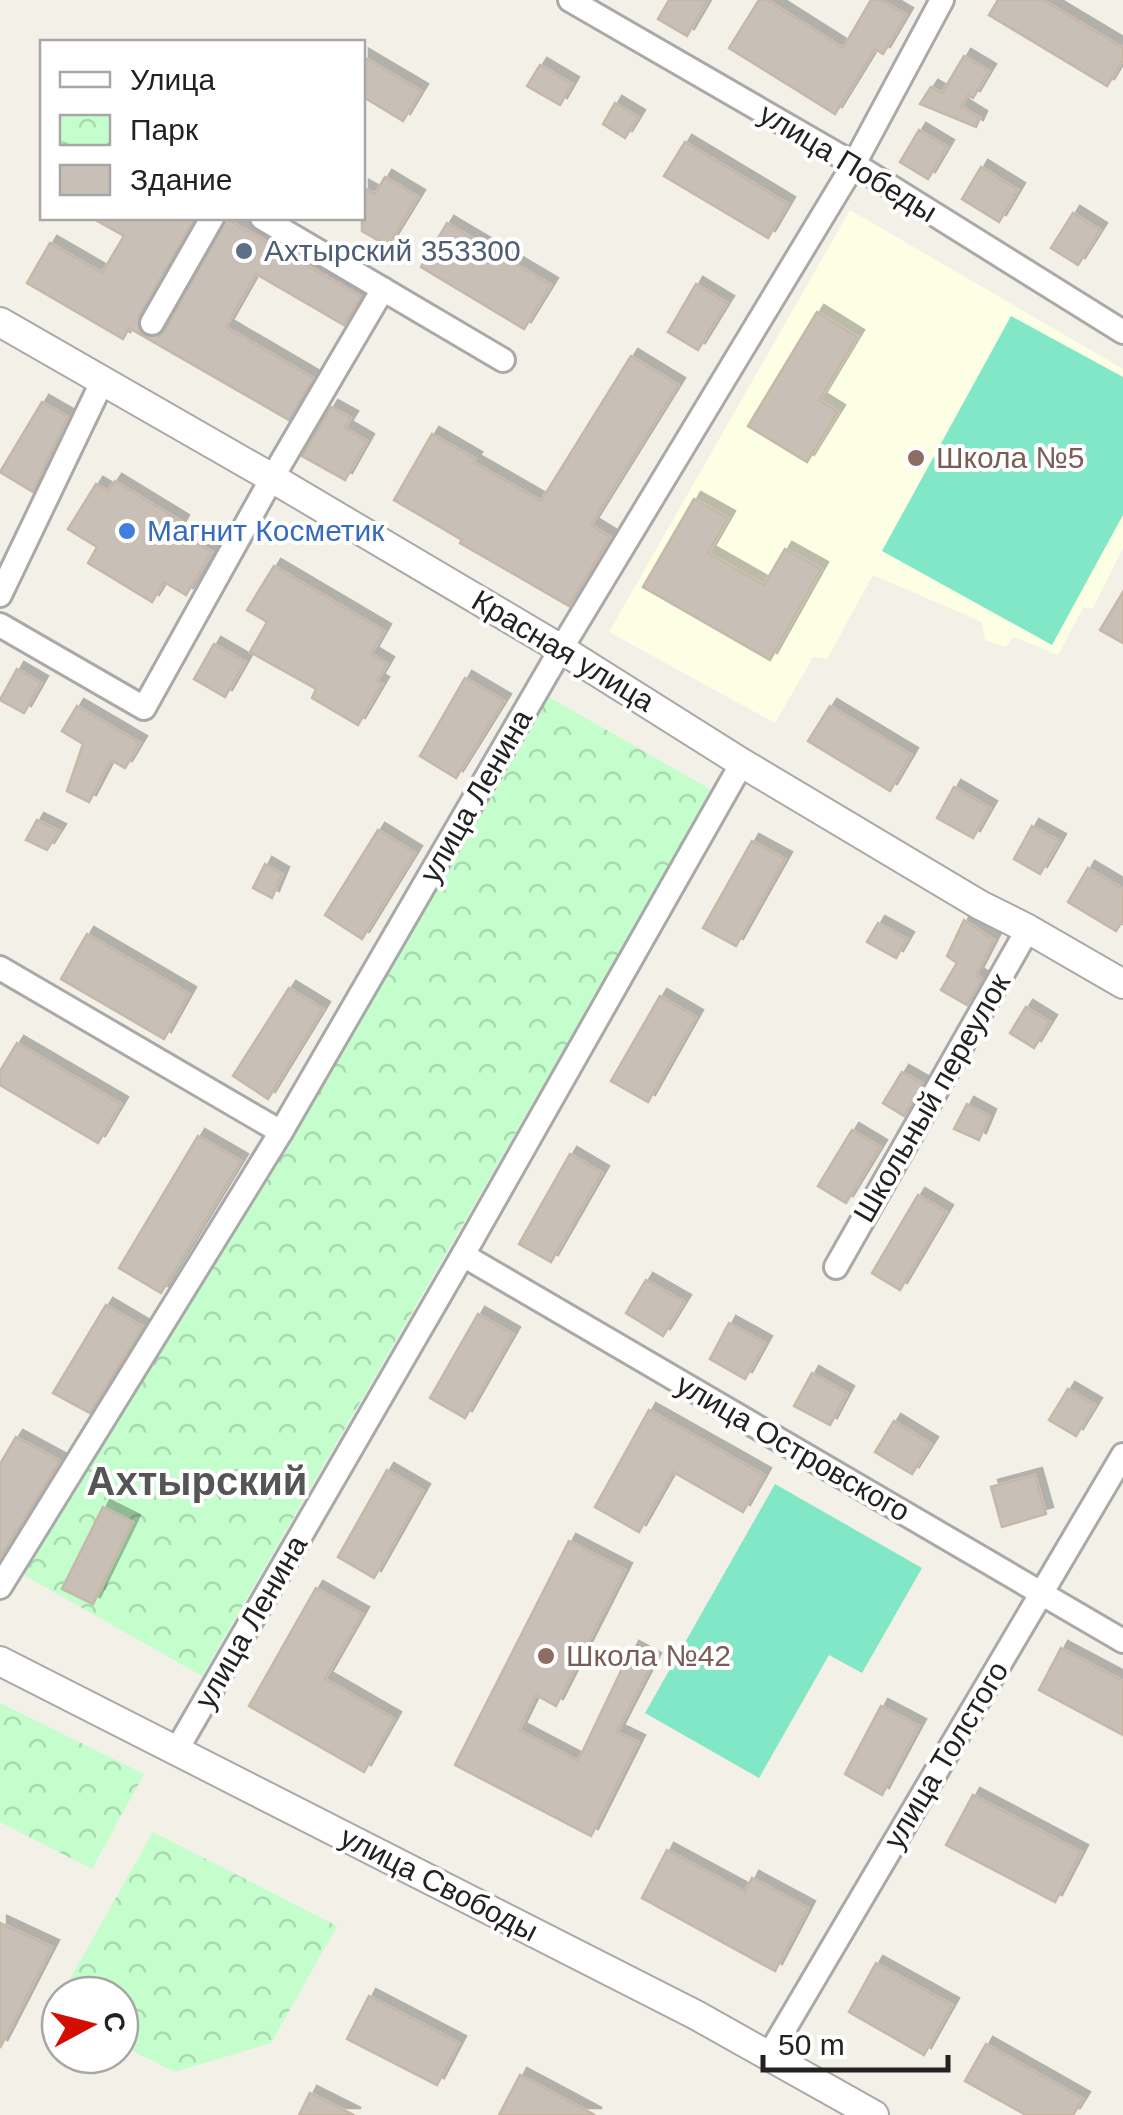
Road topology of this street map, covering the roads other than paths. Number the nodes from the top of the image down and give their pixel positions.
1 (570, 0) edge
2 (942, 0) edge
3 (854, 164) junction
4 (211, 220) edge
5 (265, 220) edge
6 (383, 289) junction
7 (0, 322) edge
8 (152, 323) dead end
9 (1123, 332) edge
10 (503, 360) dead end
11 (104, 380) junction
12 (272, 478) junction
13 (0, 595) edge
14 (0, 625) edge
15 (562, 648) junction
16 (742, 762) junction
17 (1028, 929) junction
18 (0, 968) edge
19 (1123, 984) edge
20 (281, 1132) junction
21 (463, 1255) junction
22 (836, 1267) dead end
23 (1123, 1454) edge
24 (0, 1587) edge
25 (1042, 1594) junction
26 (1123, 1641) edge
27 (0, 1661) edge
28 (176, 1751) junction
29 (769, 2055) junction
30 (874, 2115) edge

1 - 3 street, улица Победы
2 - 3 street, улица Ленина
3 - 9 street, улица Победы
3 - 15 street, улица Ленина
4 - 8 street
5 - 6 street
6 - 10 street
6 - 12 street
7 - 11 street, Красная улица
11 - 12 street, Красная улица
11 - 13 street
12 - 14 street
12 - 15 street, Красная улица
15 - 16 street, Красная улица
15 - 20 street, улица Ленина
16 - 17 street, Красная улица
16 - 21 street, улица Ленина
17 - 19 street, Красная улица
17 - 22 street, Школьный переулок
18 - 20 street
20 - 24 street, улица Ленина
21 - 25 street, улица Островского
21 - 28 street, улица Ленина
23 - 25 street, улица Толстого
25 - 26 street, улица Островского
25 - 29 street, улица Толстого
27 - 28 street, улица Свободы
28 - 29 street, улица Свободы
29 - 30 street, улица Свободы

